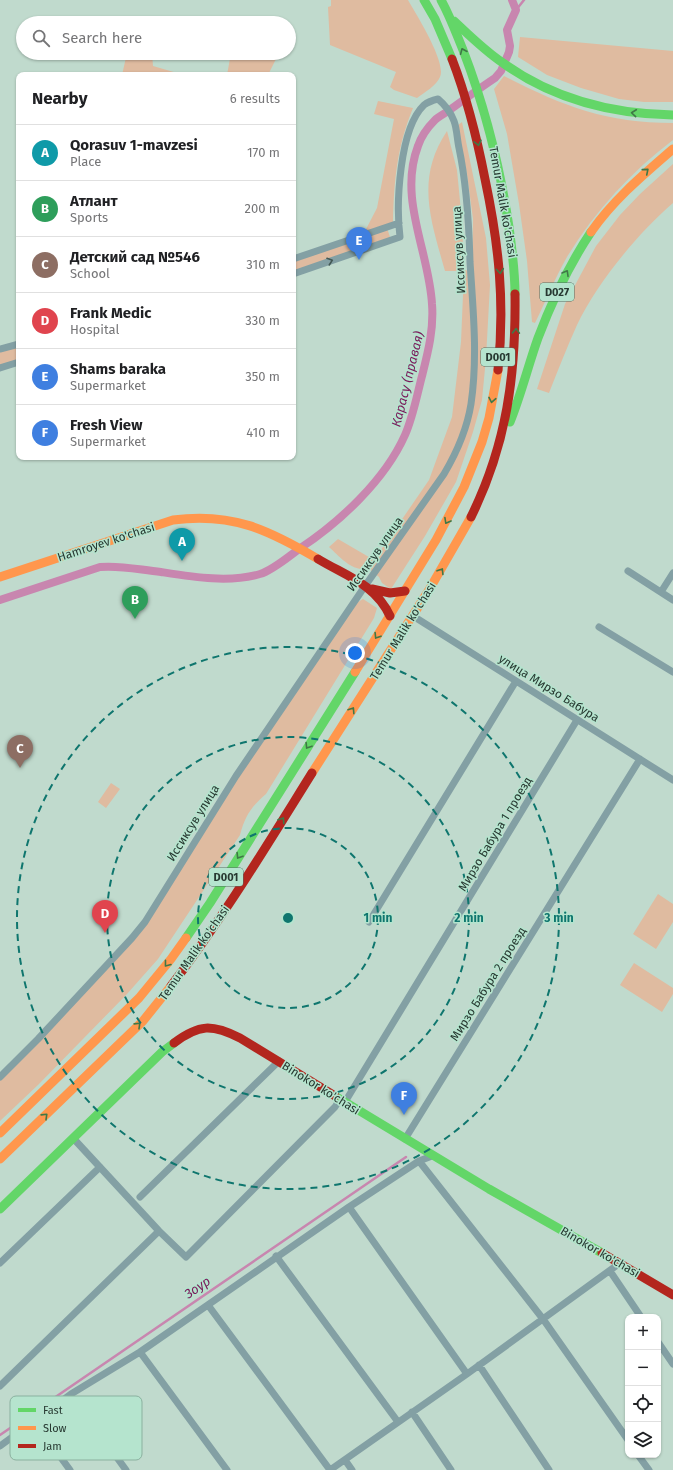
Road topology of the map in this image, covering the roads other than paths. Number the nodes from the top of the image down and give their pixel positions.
1 (424, 0) edge
2 (441, 0) edge
3 (451, 19) junction
4 (673, 115) edge
5 (673, 149) edge
6 (398, 223) junction
7 (296, 259) edge
8 (296, 273) edge
9 (16, 345) edge
10 (0, 349) edge
11 (16, 363) edge
12 (0, 368) edge
13 (492, 466) junction
14 (628, 571) dead end
15 (673, 573) edge
16 (0, 578) edge
17 (365, 586) junction
18 (405, 591) junction
19 (661, 592) junction
20 (673, 600) edge
21 (390, 616) junction
22 (413, 616) junction
23 (598, 627) dead end
24 (673, 672) edge
25 (516, 681) junction
26 (578, 720) junction
27 (640, 759) junction
28 (673, 780) edge
29 (369, 922) dead end
30 (279, 1062) junction
31 (0, 1077) edge
32 (342, 1101) junction
33 (2, 1131) edge
34 (73, 1138) junction
35 (405, 1139) junction
36 (17, 1143) junction
37 (432, 1156) junction
38 (0, 1159) edge
39 (419, 1161) junction
40 (100, 1167) junction
41 (140, 1197) dead end
42 (349, 1208) junction
43 (0, 1209) edge
44 (159, 1230) junction
45 (276, 1256) junction
46 (0, 1263) edge
47 (620, 1263) junction
48 (610, 1271) junction
49 (673, 1294) edge
50 (208, 1305) junction
51 (639, 1314) edge
52 (543, 1319) junction
53 (661, 1346) edge
54 (140, 1352) junction
55 (673, 1364) edge
56 (479, 1365) junction
57 (467, 1374) junction
58 (0, 1386) edge
59 (71, 1394) joint
60 (68, 1396) edge
61 (412, 1412) junction
62 (398, 1422) junction
63 (625, 1436) edge
64 (10, 1439) edge
65 (0, 1446) edge
66 (640, 1458) edge
67 (63, 1460) edge
68 (119, 1460) edge
69 (344, 1460) junction
70 (70, 1470) edge
71 (126, 1470) edge
72 (227, 1470) edge
73 (330, 1470) edge
74 (352, 1470) edge
75 (451, 1470) edge
76 (549, 1470) edge
77 (649, 1470) edge

1 -> 18 main road, Temur Malik ko'chasi / D001
2 - 3 main road, Temur Malik ko'chasi / D001
4 -> 3 main road
13 -> 3 main road, Temur Malik ko'chasi / D001
13 -> 5 main road, D027
6 - 7 street
8 -> 6 street, Иссиксув улица
6 - 17 street, Иссиксув улица
9 - 10 street
11 - 12 street
22 -> 13 main road, Temur Malik ko'chasi / D001
14 - 19 street
15 - 19 street
16 - 17 main road, Hamroyev ko'chasi
17 - 18 main road, Hamroyev ko'chasi
17 - 21 main road, Hamroyev ko'chasi
17 - 31 street, Иссиксув улица
18 - 21 main road, Temur Malik ko'chasi / D001
19 - 20 street
21 -> 33 main road, Temur Malik ko'chasi / D001
22 - 25 street, улица Мирзо Бабура
36 -> 22 main road, Temur Malik ko'chasi / D001
23 - 24 street
25 - 26 street, улица Мирзо Бабура
25 - 29 street
26 - 27 street, улица Мирзо Бабура
26 - 32 street, Мирзо Бабура 1 проезд
27 - 28 street, улица Мирзо Бабура
27 - 35 street, Мирзо Бабура 2 проезд
30 - 32 main road, Binokor ko'chasi
30 - 34 main road, Binokor ko'chasi
30 - 41 street
32 - 35 main road, Binokor ko'chasi
32 - 44 street, Мирзо Бабура 1 проезд
33 - 36 main road
34 - 40 street
34 - 43 main road, Binokor ko'chasi
35 - 37 main road, Binokor ko'chasi
36 - 38 main road, Temur Malik ko'chasi / D001
37 - 39 street
37 - 47 main road, Binokor ko'chasi
39 - 42 street
39 - 52 street
40 - 44 street
40 - 46 street
42 - 45 street
42 - 57 street
44 - 58 street
45 - 50 street
45 - 62 street
47 - 48 street
47 - 49 main road, Binokor ko'chasi
48 - 51 street
48 - 52 street
50 - 54 street
50 - 73 street
52 - 56 street
52 - 63 street
53 - 55 street
54 - 59 street
54 - 72 street
56 - 57 street
56 - 76 street
57 - 61 street
59 - 60 street
61 - 62 street
61 - 75 street
62 - 69 street
64 - 65 street
66 - 77 street
67 - 70 street
68 - 71 street
69 - 73 street
69 - 74 street

